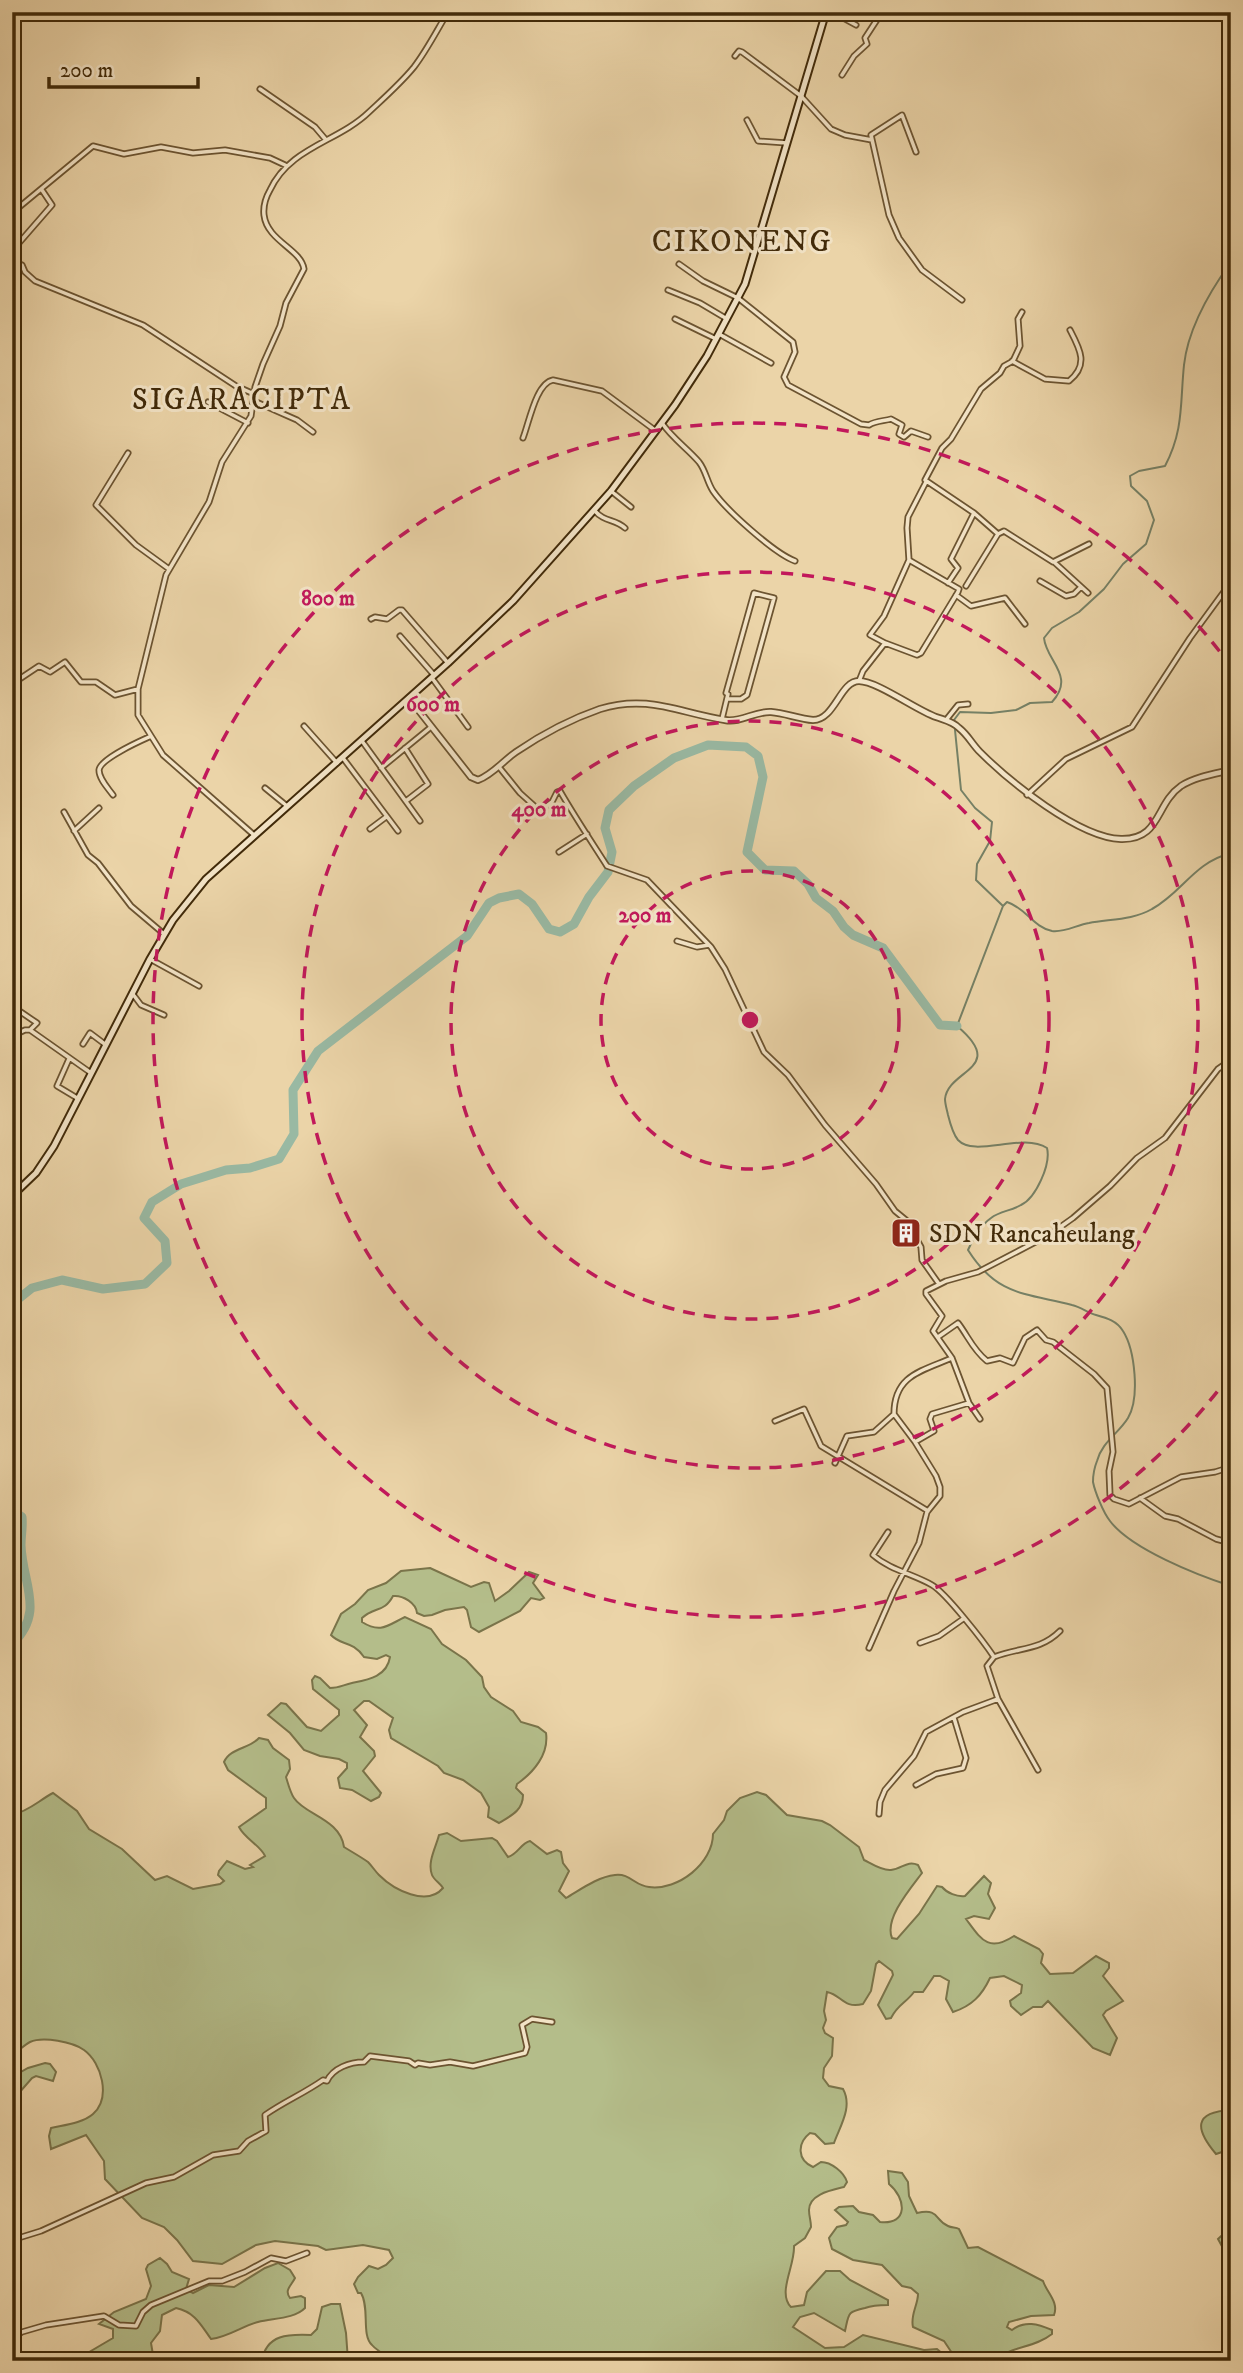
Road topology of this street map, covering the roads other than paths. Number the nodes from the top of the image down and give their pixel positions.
1 (448, 12) edge
2 (826, 12) edge
3 (832, 12) edge
4 (883, 12) edge
5 (856, 25) dead end
6 (735, 56) dead end
7 (842, 75) dead end
8 (260, 89) dead end
9 (801, 96) junction
10 (747, 120) dead end
11 (326, 140) junction
12 (872, 140) junction
13 (787, 144) junction
14 (916, 152) dead end
15 (286, 166) junction
16 (42, 190) junction
17 (12, 213) edge
18 (12, 251) edge
19 (12, 261) edge
20 (679, 264) dead end
21 (668, 290) dead end
22 (738, 298) junction
23 (962, 300) dead end
24 (1022, 312) dead end
25 (675, 318) dead end
26 (727, 319) junction
27 (1070, 330) dead end
28 (718, 336) junction
29 (1012, 361) junction
30 (771, 363) dead end
31 (254, 394) junction
32 (254, 401) junction
33 (208, 402) dead end
34 (248, 422) junction
35 (662, 423) junction
36 (919, 427) dead end
37 (656, 431) junction
38 (915, 431) junction
39 (313, 432) dead end
40 (928, 437) dead end
41 (523, 438) dead end
42 (128, 453) dead end
43 (926, 482) junction
44 (611, 491) junction
45 (631, 507) dead end
46 (594, 510) junction
47 (974, 513) junction
48 (625, 528) dead end
49 (998, 534) junction
50 (1089, 544) dead end
51 (909, 560) junction
52 (795, 561) dead end
53 (1053, 562) junction
54 (169, 569) junction
55 (1040, 581) dead end
56 (1231, 582) edge
57 (948, 583) junction
58 (966, 586) dead end
59 (1081, 587) junction
60 (1088, 593) dead end
61 (956, 595) junction
62 (371, 619) dead end
63 (1025, 624) dead end
64 (400, 636) dead end
65 (885, 643) junction
66 (448, 663) junction
67 (433, 677) junction
68 (859, 681) junction
69 (12, 684) edge
70 (138, 689) junction
71 (409, 698) junction
72 (728, 699) junction
73 (968, 704) dead end
74 (722, 719) junction
75 (948, 720) junction
76 (304, 726) dead end
77 (431, 726) junction
78 (468, 727) dead end
79 (149, 737) junction
80 (362, 741) junction
81 (405, 748) junction
82 (343, 758) junction
83 (337, 762) junction
84 (499, 766) junction
85 (381, 768) junction
86 (1231, 770) edge
87 (265, 788) dead end
88 (1027, 794) junction
89 (113, 795) dead end
90 (406, 802) junction
91 (286, 806) junction
92 (99, 808) dead end
93 (64, 812) dead end
94 (386, 817) junction
95 (420, 821) dead end
96 (370, 829) dead end
97 (74, 831) junction
98 (398, 831) dead end
99 (587, 834) junction
100 (254, 835) junction
101 (559, 852) dead end
102 (164, 934) junction
103 (677, 941) dead end
104 (709, 945) junction
105 (150, 959) junction
106 (199, 986) dead end
107 (132, 993) junction
108 (12, 1006) edge
109 (164, 1015) dead end
110 (30, 1030) junction
111 (12, 1036) edge
112 (83, 1044) dead end
113 (106, 1045) junction
114 (69, 1059) junction
115 (1231, 1060) edge
116 (92, 1074) junction
117 (79, 1099) junction
118 (12, 1196) edge
119 (939, 1284) junction
120 (938, 1337) junction
121 (952, 1358) junction
122 (969, 1403) junction
123 (894, 1414) junction
124 (980, 1419) dead end
125 (775, 1421) dead end
126 (915, 1442) junction
127 (837, 1460) junction
128 (1231, 1466) edge
129 (1140, 1498) junction
130 (928, 1511) junction
131 (888, 1532) dead end
132 (1231, 1543) edge
133 (904, 1573) junction
134 (963, 1619) junction
135 (1060, 1631) dead end
136 (920, 1643) dead end
137 (869, 1648) dead end
138 (994, 1657) junction
139 (998, 1699) junction
140 (954, 1717) junction
141 (1038, 1770) dead end
142 (916, 1785) dead end
143 (879, 1814) dead end
144 (552, 2022) dead end
145 (12, 2240) edge
146 (307, 2253) dead end
147 (12, 2338) edge

1 - 11 street
2 - 9 main road
3 - 5 street
4 - 7 street
6 - 9 street
8 - 11 street
9 - 12 street
9 - 13 main road
10 - 13 street
11 - 15 street
12 - 14 street
12 - 23 street
13 - 22 main road
15 - 16 street
15 - 31 street
16 - 17 street
16 - 18 street
19 - 31 street
20 - 22 street
21 - 26 street
22 - 26 main road
22 - 38 street
24 - 29 street
25 - 28 street
26 - 28 main road
27 - 29 street
28 - 30 street
28 - 35 main road
29 - 43 street
31 - 32 street
32 - 34 street
32 - 39 street
33 - 34 street
34 - 54 street
35 - 37 main road
35 - 52 street
36 - 38 street
37 - 41 street
37 - 44 main road
38 - 40 street
42 - 54 street
43 - 47 street
43 - 51 street
44 - 45 street
44 - 46 main road
46 - 48 street
46 - 66 main road
47 - 49 street
47 - 57 street
49 - 53 street
49 - 58 street
50 - 53 street
51 - 57 street
51 - 65 street
53 - 59 street
54 - 70 street
55 - 59 street
56 - 88 street
57 - 61 street
59 - 60 street
61 - 63 street
61 - 65 street
62 - 66 street
64 - 67 street
65 - 68 street
66 - 67 main road
67 - 71 main road
67 - 78 street
68 - 74 street
68 - 75 street
69 - 70 street
70 - 79 street
71 - 77 street
71 - 80 main road
72 - 72 street
72 - 74 street
73 - 75 street
74 - 84 street
75 - 88 street
76 - 83 street
77 - 81 street
77 - 84 street
79 - 89 street
79 - 100 street
80 - 82 main road
80 - 85 street
81 - 85 street
81 - 90 street
82 - 83 main road
82 - 94 street
83 - 91 main road
84 - 99 street
85 - 90 street
86 - 88 street
87 - 91 street
90 - 95 street
91 - 100 main road
92 - 97 street
93 - 97 street
94 - 96 street
94 - 98 street
97 - 102 street
99 - 101 street
99 - 104 street
100 - 102 main road
102 - 105 main road
103 - 104 street
104 - 119 street
105 - 106 street
105 - 107 main road
107 - 109 street
107 - 113 main road
108 - 110 street
110 - 111 street
110 - 114 street
112 - 113 street
113 - 116 main road
114 - 116 street
114 - 117 street
115 - 119 street
116 - 117 main road
117 - 118 main road
119 - 120 street
120 - 121 street
120 - 129 street
121 - 122 street
121 - 123 street
122 - 124 street
122 - 126 street
123 - 126 street
123 - 127 street
125 - 127 street
126 - 130 street
127 - 130 street
128 - 129 street
129 - 132 street
130 - 133 street
131 - 133 street
133 - 134 street
133 - 137 street
134 - 136 street
134 - 138 street
135 - 138 street
138 - 139 street
139 - 140 street
139 - 141 street
140 - 142 street
140 - 143 street
144 - 145 street
146 - 147 street

